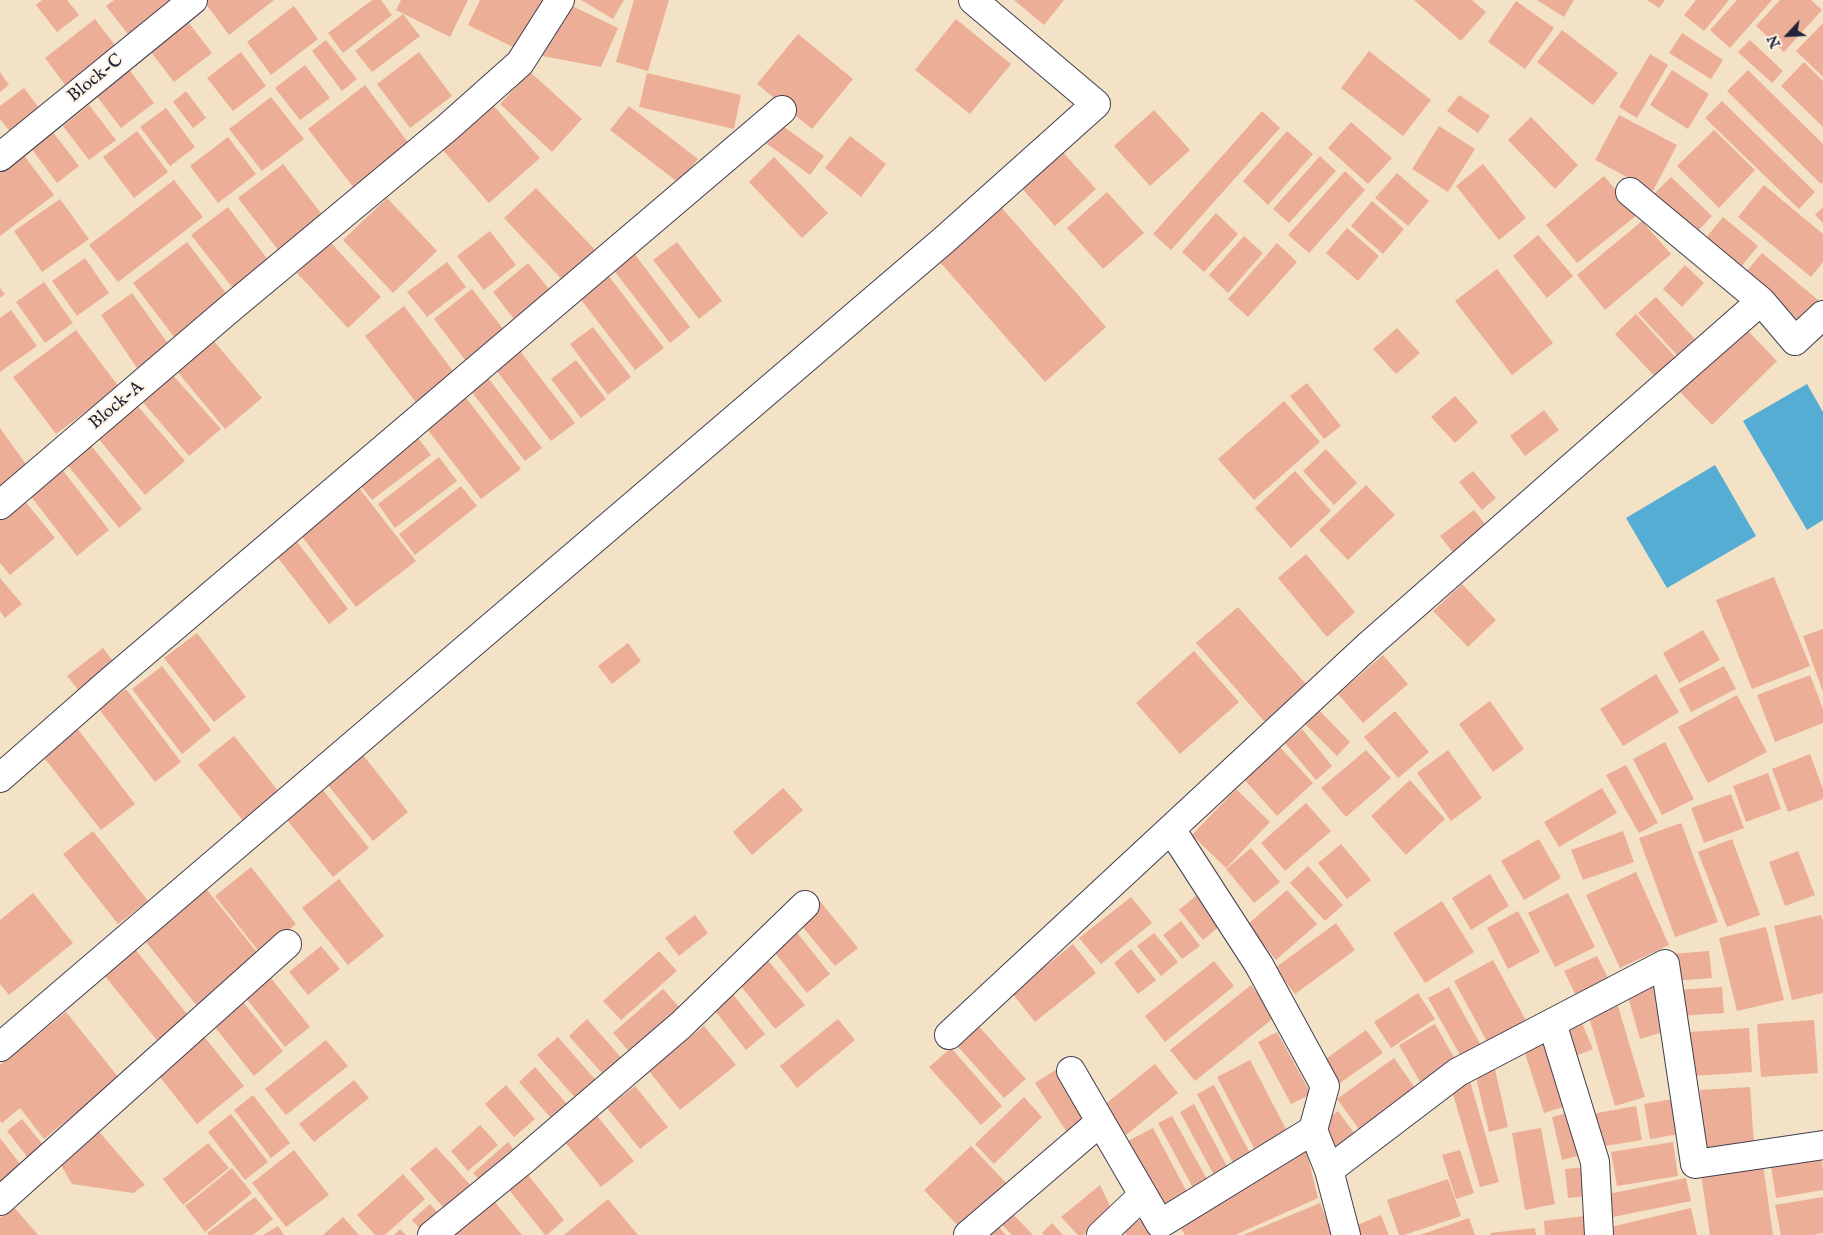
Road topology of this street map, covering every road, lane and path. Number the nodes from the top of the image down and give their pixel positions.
1 (193, 0) edge
2 (560, 0) edge
3 (973, 0) edge
4 (782, 110) dead end
5 (0, 157) edge
6 (1630, 192) dead end
7 (1762, 301) junction
8 (1823, 316) edge
9 (0, 505) edge
10 (0, 778) edge
11 (1171, 829) junction
12 (805, 905) dead end
13 (287, 944) dead end
14 (1552, 1023) junction
15 (949, 1035) dead end
16 (0, 1047) edge
17 (1071, 1071) dead end
18 (1100, 1122) junction
19 (1313, 1130) junction
20 (1823, 1145) edge
21 (1329, 1170) junction
22 (1143, 1195) junction
23 (0, 1201) edge
24 (432, 1235) edge
25 (968, 1235) edge
26 (1101, 1235) edge
27 (1346, 1235) edge
28 (1599, 1235) edge

1 - 5 street, Block-C
2 - 9 street, Block-A
3 - 16 street
4 - 10 street
6 - 7 street
7 - 8 street
7 - 11 street
11 - 15 street
11 - 19 street
12 - 24 street
13 - 23 street
14 - 20 street
14 - 21 street
14 - 28 street
17 - 18 street
18 - 22 street
18 - 25 street
19 - 21 street
19 - 22 street
21 - 27 street
22 - 26 street

